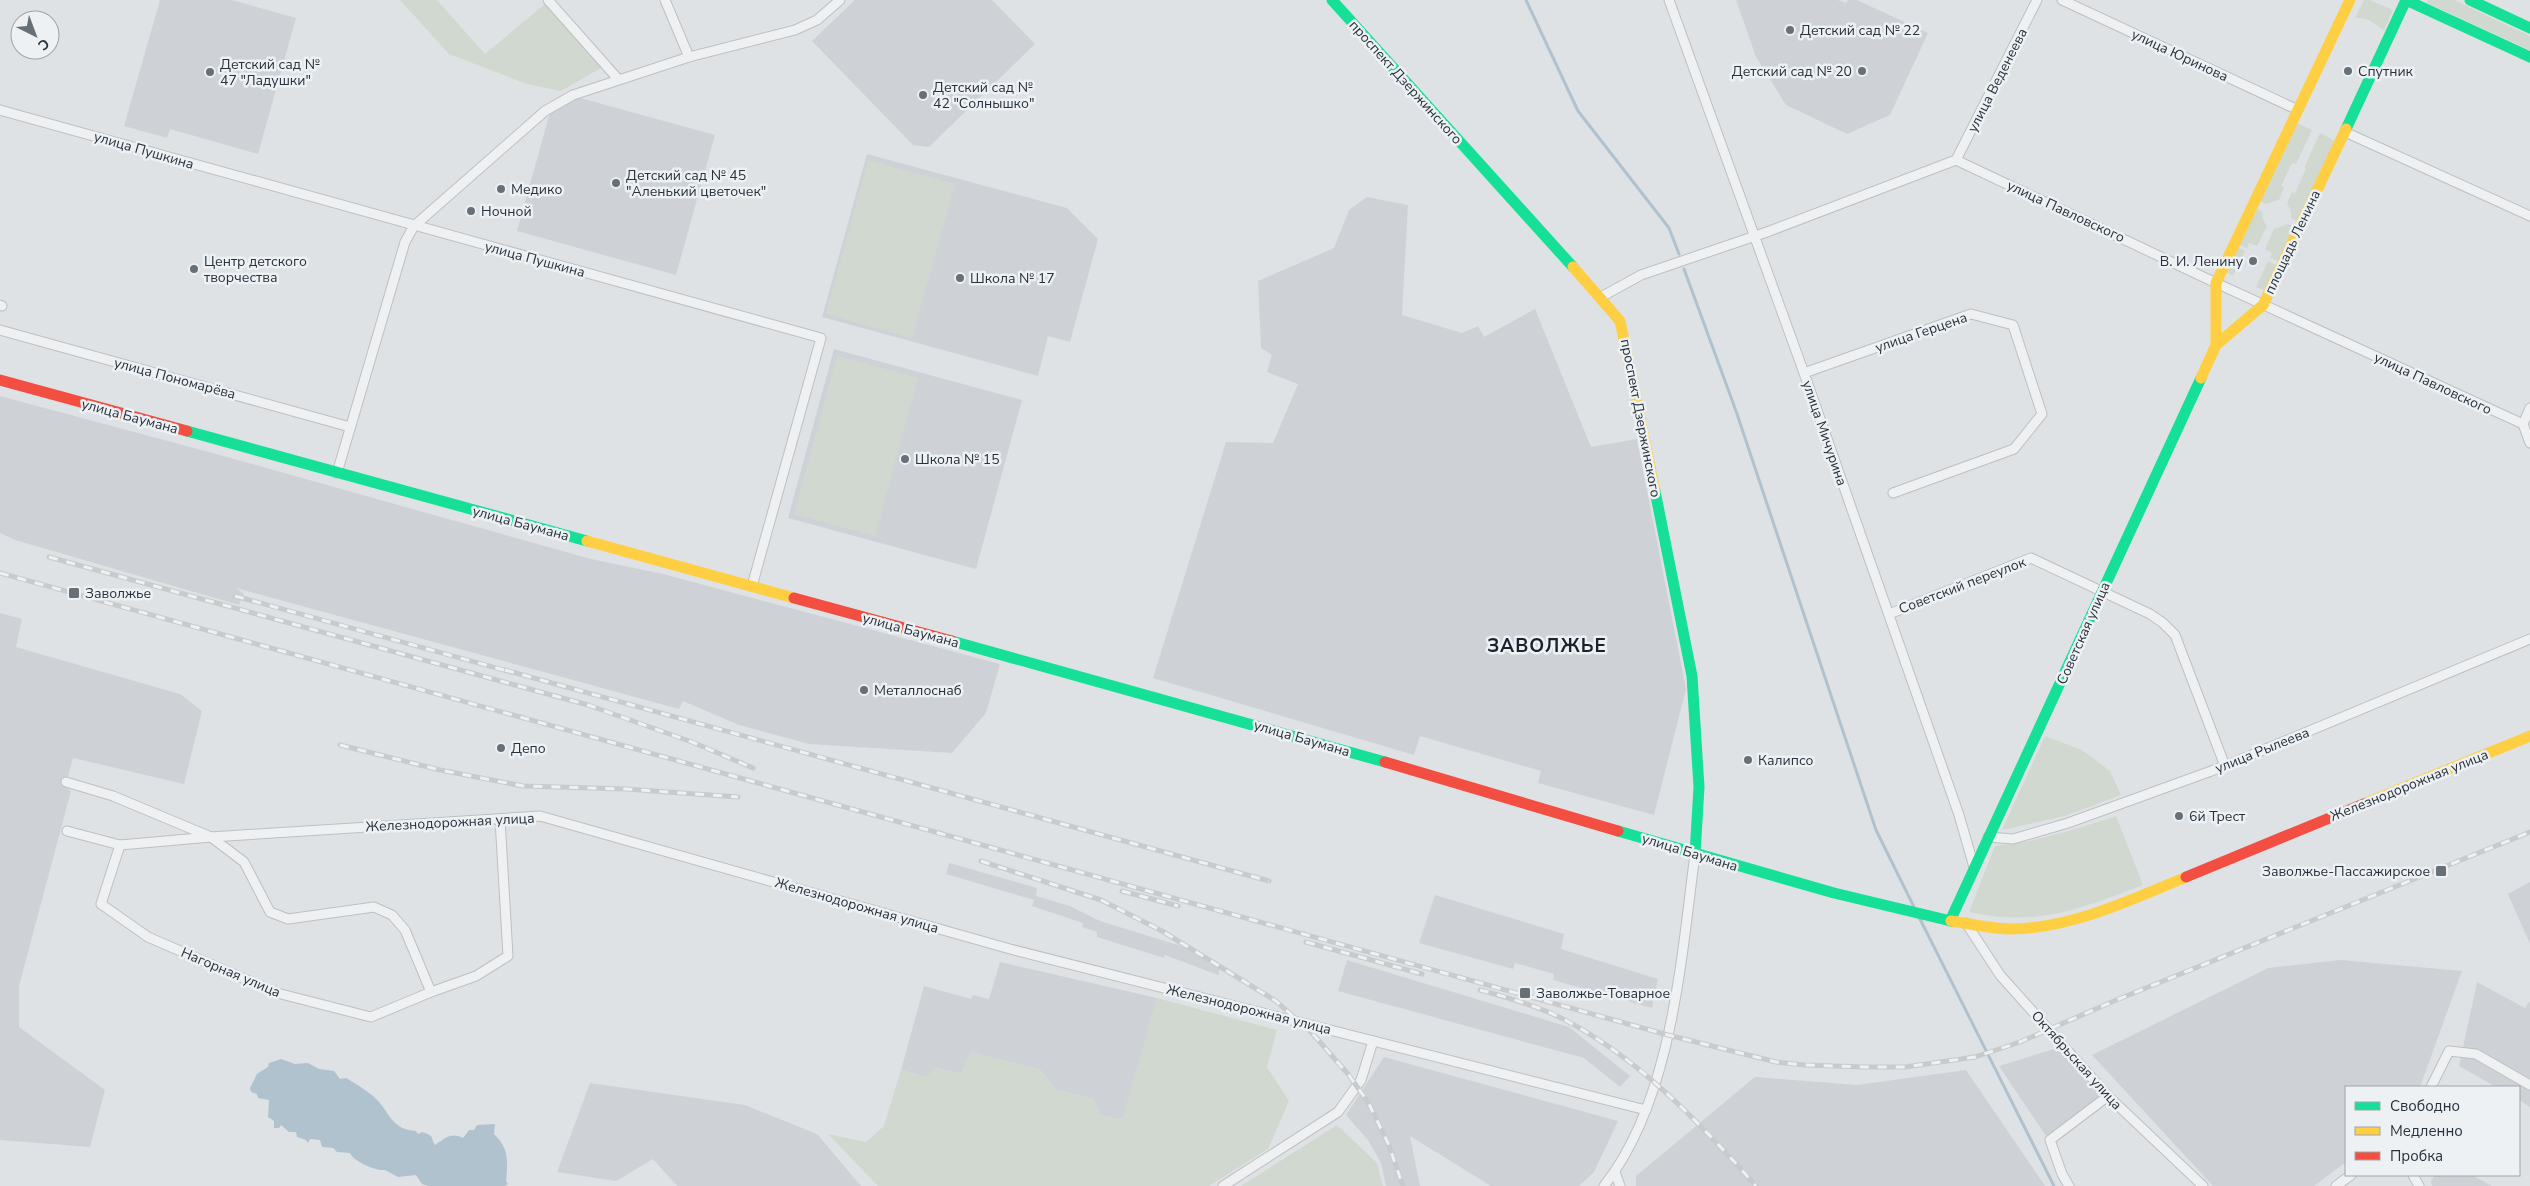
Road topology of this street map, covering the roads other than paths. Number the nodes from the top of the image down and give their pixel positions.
1 (548, 0) edge
2 (665, 0) edge
3 (840, 0) edge
4 (1332, 0) edge
5 (1669, 0) edge
6 (2037, 0) edge
7 (2062, 0) edge
8 (2350, 0) edge
9 (2406, 0) edge
10 (2470, 0) edge
11 (2530, 28) edge
12 (688, 57) junction
13 (2530, 57) edge
14 (618, 80) junction
15 (0, 110) edge
16 (2298, 110) junction
17 (2345, 132) junction
18 (1956, 160) junction
19 (2530, 216) edge
20 (414, 226) junction
21 (1754, 237) junction
22 (2216, 283) junction
23 (1601, 298) junction
24 (2263, 305) junction
25 (0, 330) edge
26 (2216, 345) junction
27 (1804, 373) junction
28 (0, 380) edge
29 (2530, 408) edge
30 (2522, 424) junction
31 (350, 427) junction
32 (2530, 443) edge
33 (337, 473) junction
34 (1893, 492) dead end
35 (752, 586) junction
36 (2102, 591) junction
37 (1889, 614) junction
38 (2530, 639) edge
39 (2529, 736) edge
40 (2225, 766) junction
41 (66, 782) dead end
42 (500, 819) junction
43 (67, 831) dead end
44 (210, 837) junction
45 (1988, 837) junction
46 (120, 845) junction
47 (1695, 854) junction
48 (1974, 867) junction
49 (1950, 921) junction
50 (1966, 922) junction
51 (431, 992) junction
52 (1373, 1041) junction
53 (2530, 1085) edge
54 (2432, 1086) edge
55 (2108, 1096) junction
56 (1646, 1110) junction
57 (1615, 1172) junction
58 (2350, 1176) edge
59 (1223, 1186) edge
60 (1604, 1186) edge
61 (1620, 1186) edge
62 (2069, 1186) edge
63 (2203, 1186) edge
64 (2336, 1186) edge

1 - 14 street
2 - 12 street
3 - 12 street
4 - 23 main road, проспект Дзержинского
5 - 21 street, улица Мичурина
6 - 18 street, улица Веденеева
7 - 16 street, улица Юринова
8 - 16 main road
9 - 13 main road
9 - 17 main road, площадь Ленина
10 - 11 main road
12 - 14 street
14 - 20 street
15 - 20 street, улица Пушкина
16 - 22 main road
17 - 19 street
17 - 24 main road, площадь Ленина
18 - 21 street
18 - 22 street, улица Павловского
20 - 31 street
20 - 35 street, улица Пушкина
21 - 23 street
21 - 27 street, улица Мичурина
22 - 24 street, улица Павловского
22 - 26 main road
23 - 47 main road, проспект Дзержинского
24 - 26 main road, площадь Ленина
24 - 30 street, улица Павловского
25 - 31 street, улица Пономарёва
26 - 36 main road, Советская улица
27 - 34 street, улица Герцена
27 - 37 street, улица Мичурина
28 - 33 main road, улица Баумана
29 - 30 street
30 - 32 street
31 - 33 street
33 - 35 main road, улица Баумана
35 - 47 main road, улица Баумана
36 - 37 street, Советский переулок
36 - 40 street, Советский переулок
36 - 45 main road, Советская улица
37 - 48 street, улица Мичурина
38 - 40 street, улица Рылеева
39 - 50 main road, Железнодорожная улица
40 - 45 street, улица Рылеева
41 - 44 street, Железнодорожная улица
42 - 44 street, Железнодорожная улица
42 - 51 street
42 - 52 street, Железнодорожная улица
43 - 46 street
44 - 46 street
44 - 51 street
45 - 48 main road, Советская улица
46 - 51 street, Нагорная улица
47 - 49 main road, улица Баумана
47 - 56 street
48 - 49 main road, Советская улица
49 - 50 main road, улица Баумана
50 - 55 street, Октябрьская улица
52 - 56 street, Железнодорожная улица
52 - 59 street
53 - 54 street
55 - 62 street
55 - 63 street, Октябрьская улица
56 - 57 street
57 - 60 street
57 - 61 street
58 - 64 street

